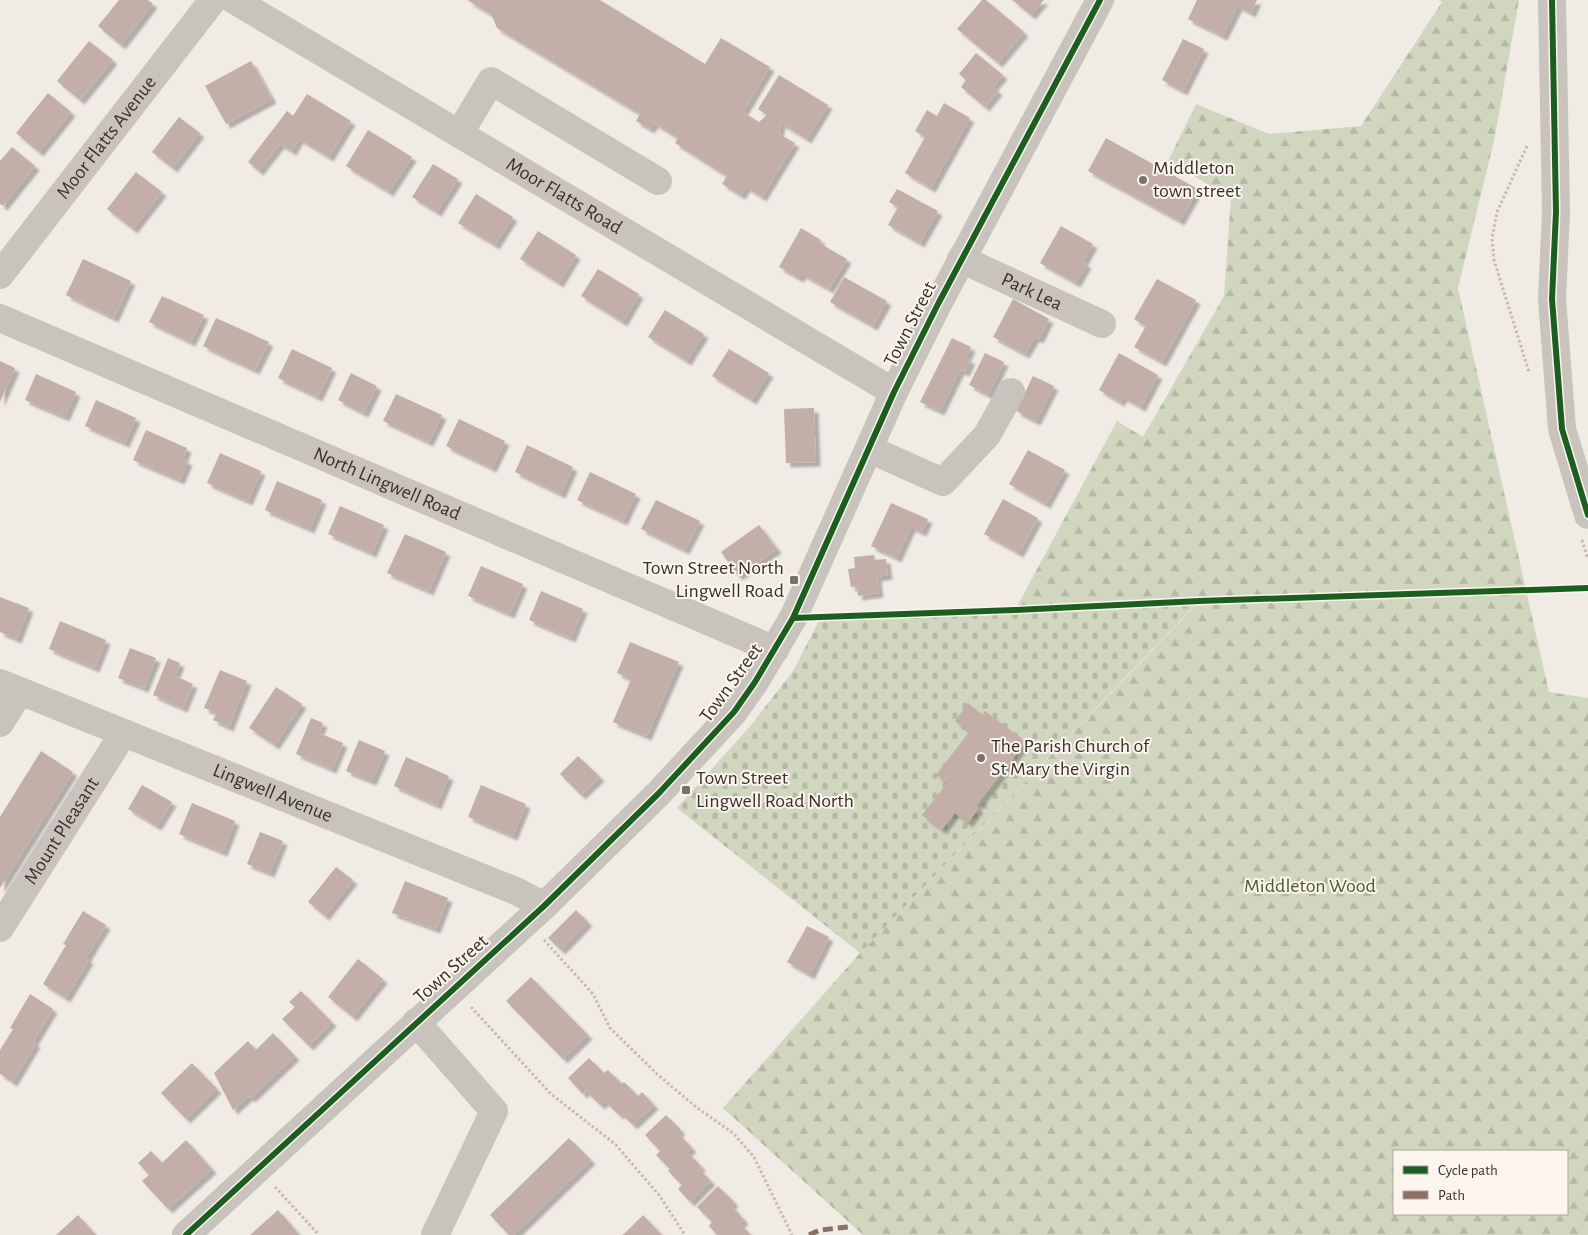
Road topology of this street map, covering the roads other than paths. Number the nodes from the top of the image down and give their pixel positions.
1 (214, 0) edge
2 (234, 0) edge
3 (1100, 0) edge
4 (1552, 0) edge
5 (459, 134) junction
6 (658, 181) dead end
7 (962, 259) junction
8 (0, 275) edge
9 (0, 318) edge
10 (1102, 324) dead end
11 (894, 392) junction
12 (1011, 392) dead end
13 (869, 449) junction
14 (1588, 515) edge
15 (776, 650) junction
16 (10, 687) edge
17 (0, 723) edge
18 (123, 734) junction
19 (536, 914) junction
20 (0, 928) edge
21 (416, 1022) junction
22 (186, 1235) edge
23 (435, 1235) edge

1 - 8 street, Moor Flatts Avenue
2 - 5 street, Moor Flatts Road
3 - 7 street, Town Street
4 - 14 street
5 - 6 street
5 - 11 street, Moor Flatts Road
7 - 10 street, Park Lea
7 - 11 street, Town Street
9 - 15 street, North Lingwell Road
11 - 13 street, Town Street
12 - 13 street
13 - 15 street, Town Street
15 - 19 street, Town Street
16 - 17 street
16 - 18 street, Lingwell Avenue
18 - 19 street, Lingwell Avenue
18 - 20 street, Mount Pleasant
19 - 21 street, Town Street
21 - 22 street, Town Street
21 - 23 street

